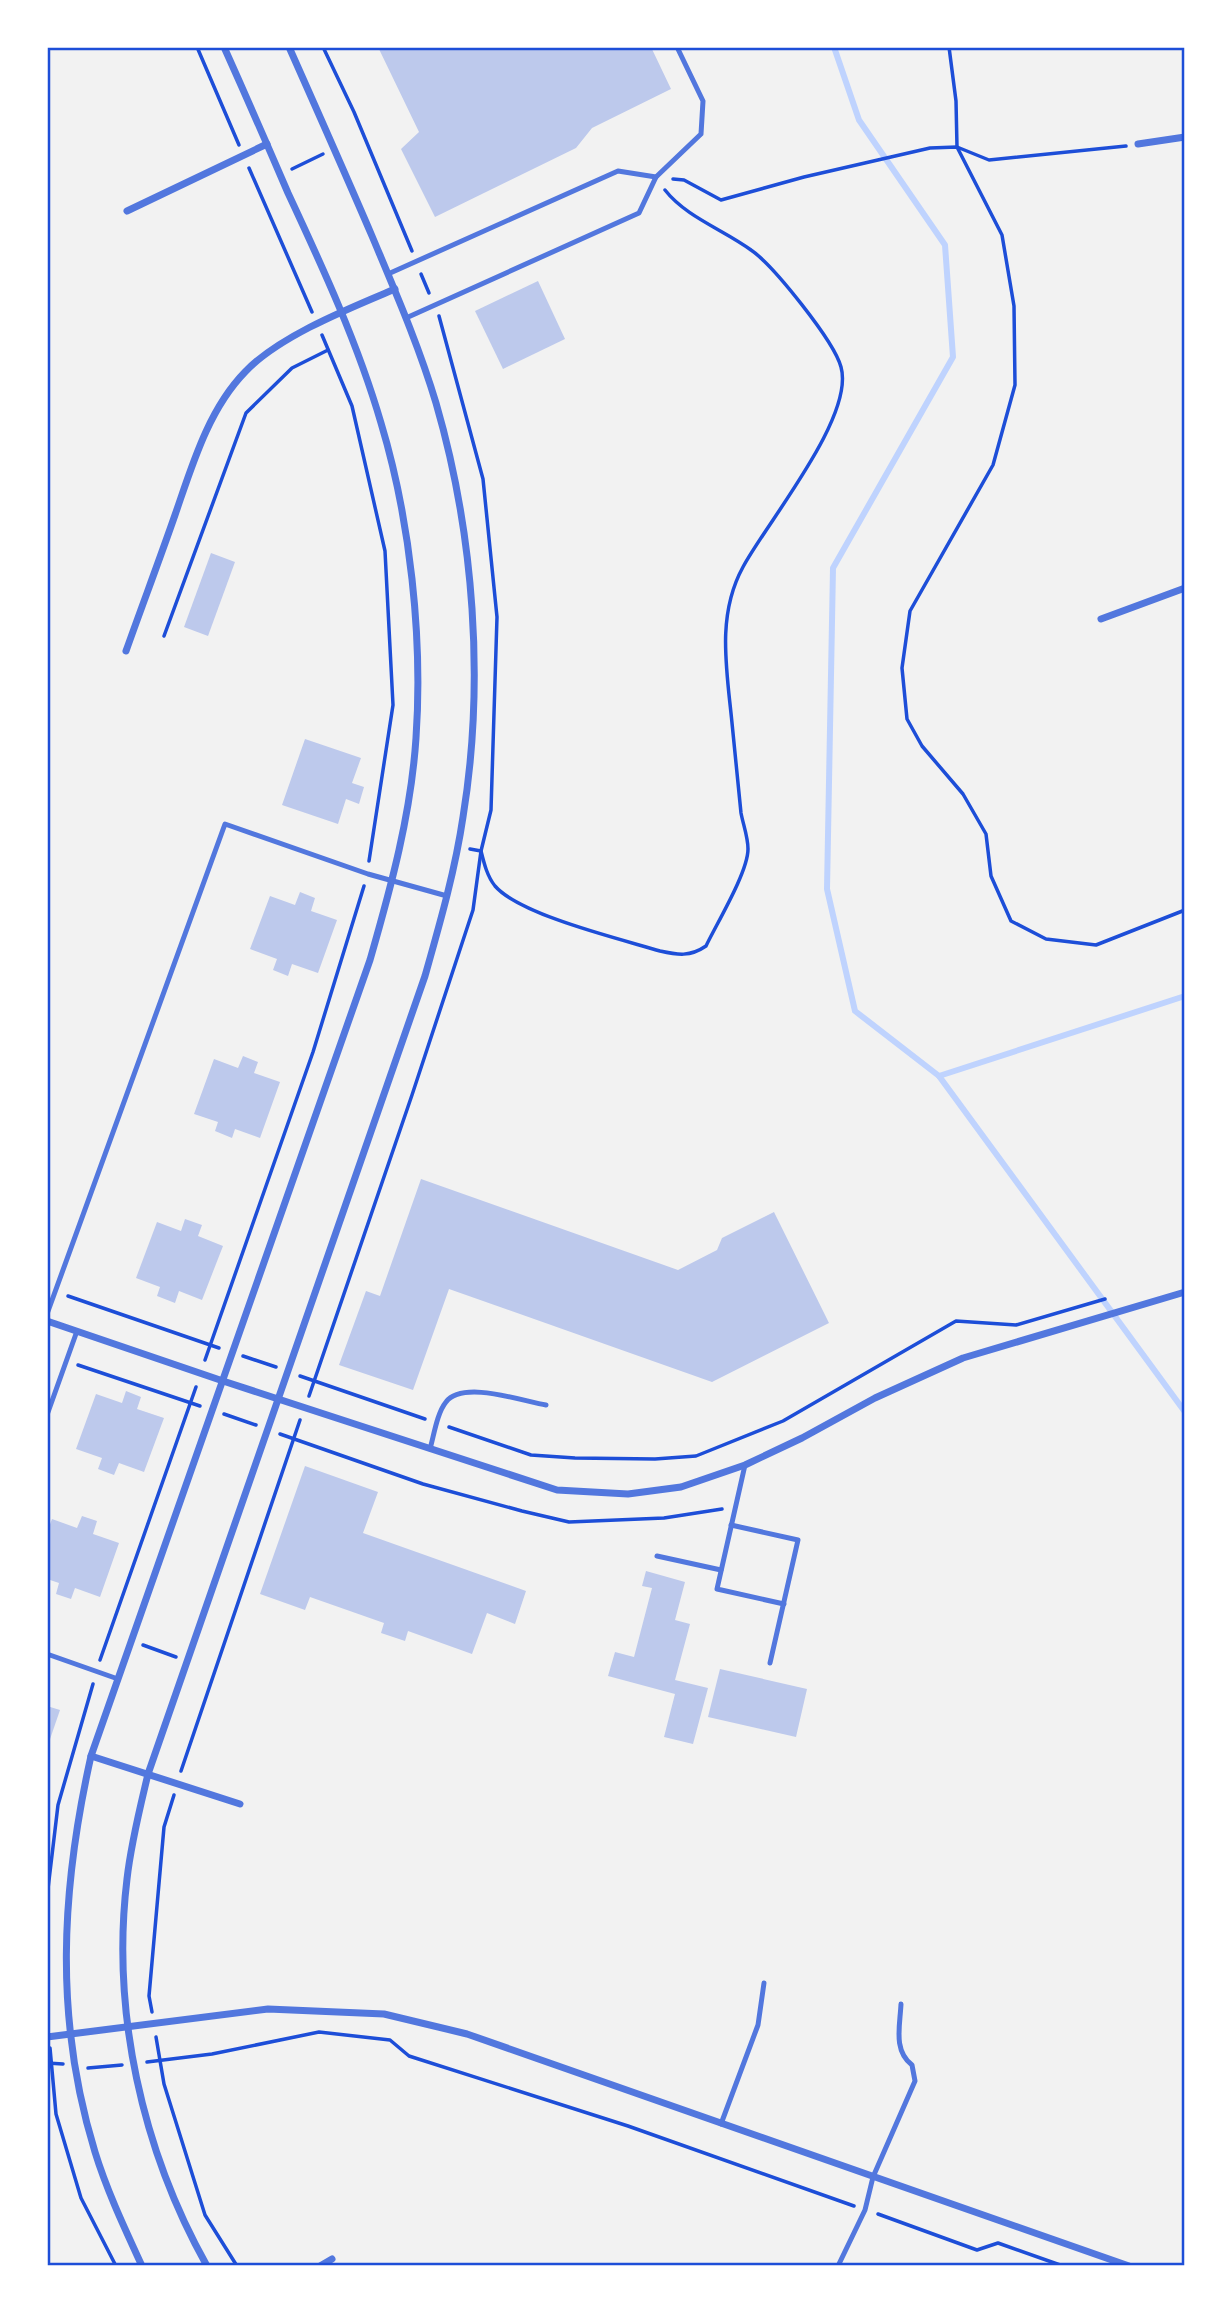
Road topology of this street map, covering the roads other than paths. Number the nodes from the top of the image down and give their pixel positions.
1 (224, 47) edge
2 (289, 47) edge
3 (677, 47) edge
4 (1185, 137) edge
5 (267, 144) junction
6 (1138, 144) road end
7 (656, 177) junction
8 (127, 211) dead end
9 (388, 274) junction
10 (395, 289) junction
11 (341, 312) junction
12 (406, 318) junction
13 (1185, 588) edge
14 (1101, 619) dead end
15 (126, 651) dead end
16 (393, 880) junction
17 (447, 896) junction
18 (1184, 1293) edge
19 (47, 1314) edge
20 (47, 1321) edge
21 (76, 1331) junction
22 (223, 1381) junction
23 (279, 1399) junction
24 (546, 1405) dead end
25 (47, 1415) edge
26 (430, 1448) junction
27 (745, 1465) junction
28 (731, 1525) junction
29 (657, 1556) dead end
30 (721, 1570) junction
31 (784, 1604) junction
32 (47, 1654) edge
33 (770, 1663) dead end
34 (118, 1679) junction
35 (91, 1756) junction
36 (148, 1774) junction
37 (240, 1804) dead end
38 (764, 1983) dead end
39 (901, 2004) dead end
40 (127, 2027) junction
41 (71, 2032) junction
42 (48, 2036) edge
43 (721, 2124) junction
44 (873, 2177) junction
45 (332, 2259) dead end
46 (142, 2266) edge
47 (207, 2266) edge
48 (320, 2266) edge
49 (838, 2266) edge
50 (1129, 2266) edge

1 - 5 street
2 - 9 street
3 - 7 lane
4 - 6 street
5 - 8 street
5 - 11 street
7 - 9 lane
7 - 12 lane
9 - 10 street
10 - 11 street
10 - 12 street
11 - 15 street
11 - 16 street
12 - 17 street
13 - 14 street
16 - 17 lane
16 - 19 lane
16 - 22 street
17 - 23 street
18 - 27 street
20 - 21 street
21 - 22 street
21 - 25 lane
22 - 23 street
22 - 34 street
23 - 26 street
23 - 36 street
24 - 26 lane
26 - 27 street
27 - 28 lane
28 - 30 lane
28 - 31 lane
29 - 30 lane
30 - 31 lane
31 - 33 lane
32 - 34 lane
34 - 35 street
35 - 36 street
35 - 41 street
36 - 37 street
36 - 40 street
38 - 43 lane
39 - 44 lane
40 - 41 street
40 - 43 street
40 - 47 street
41 - 42 street
41 - 46 street
43 - 44 street
44 - 49 lane
44 - 50 street
45 - 48 street

